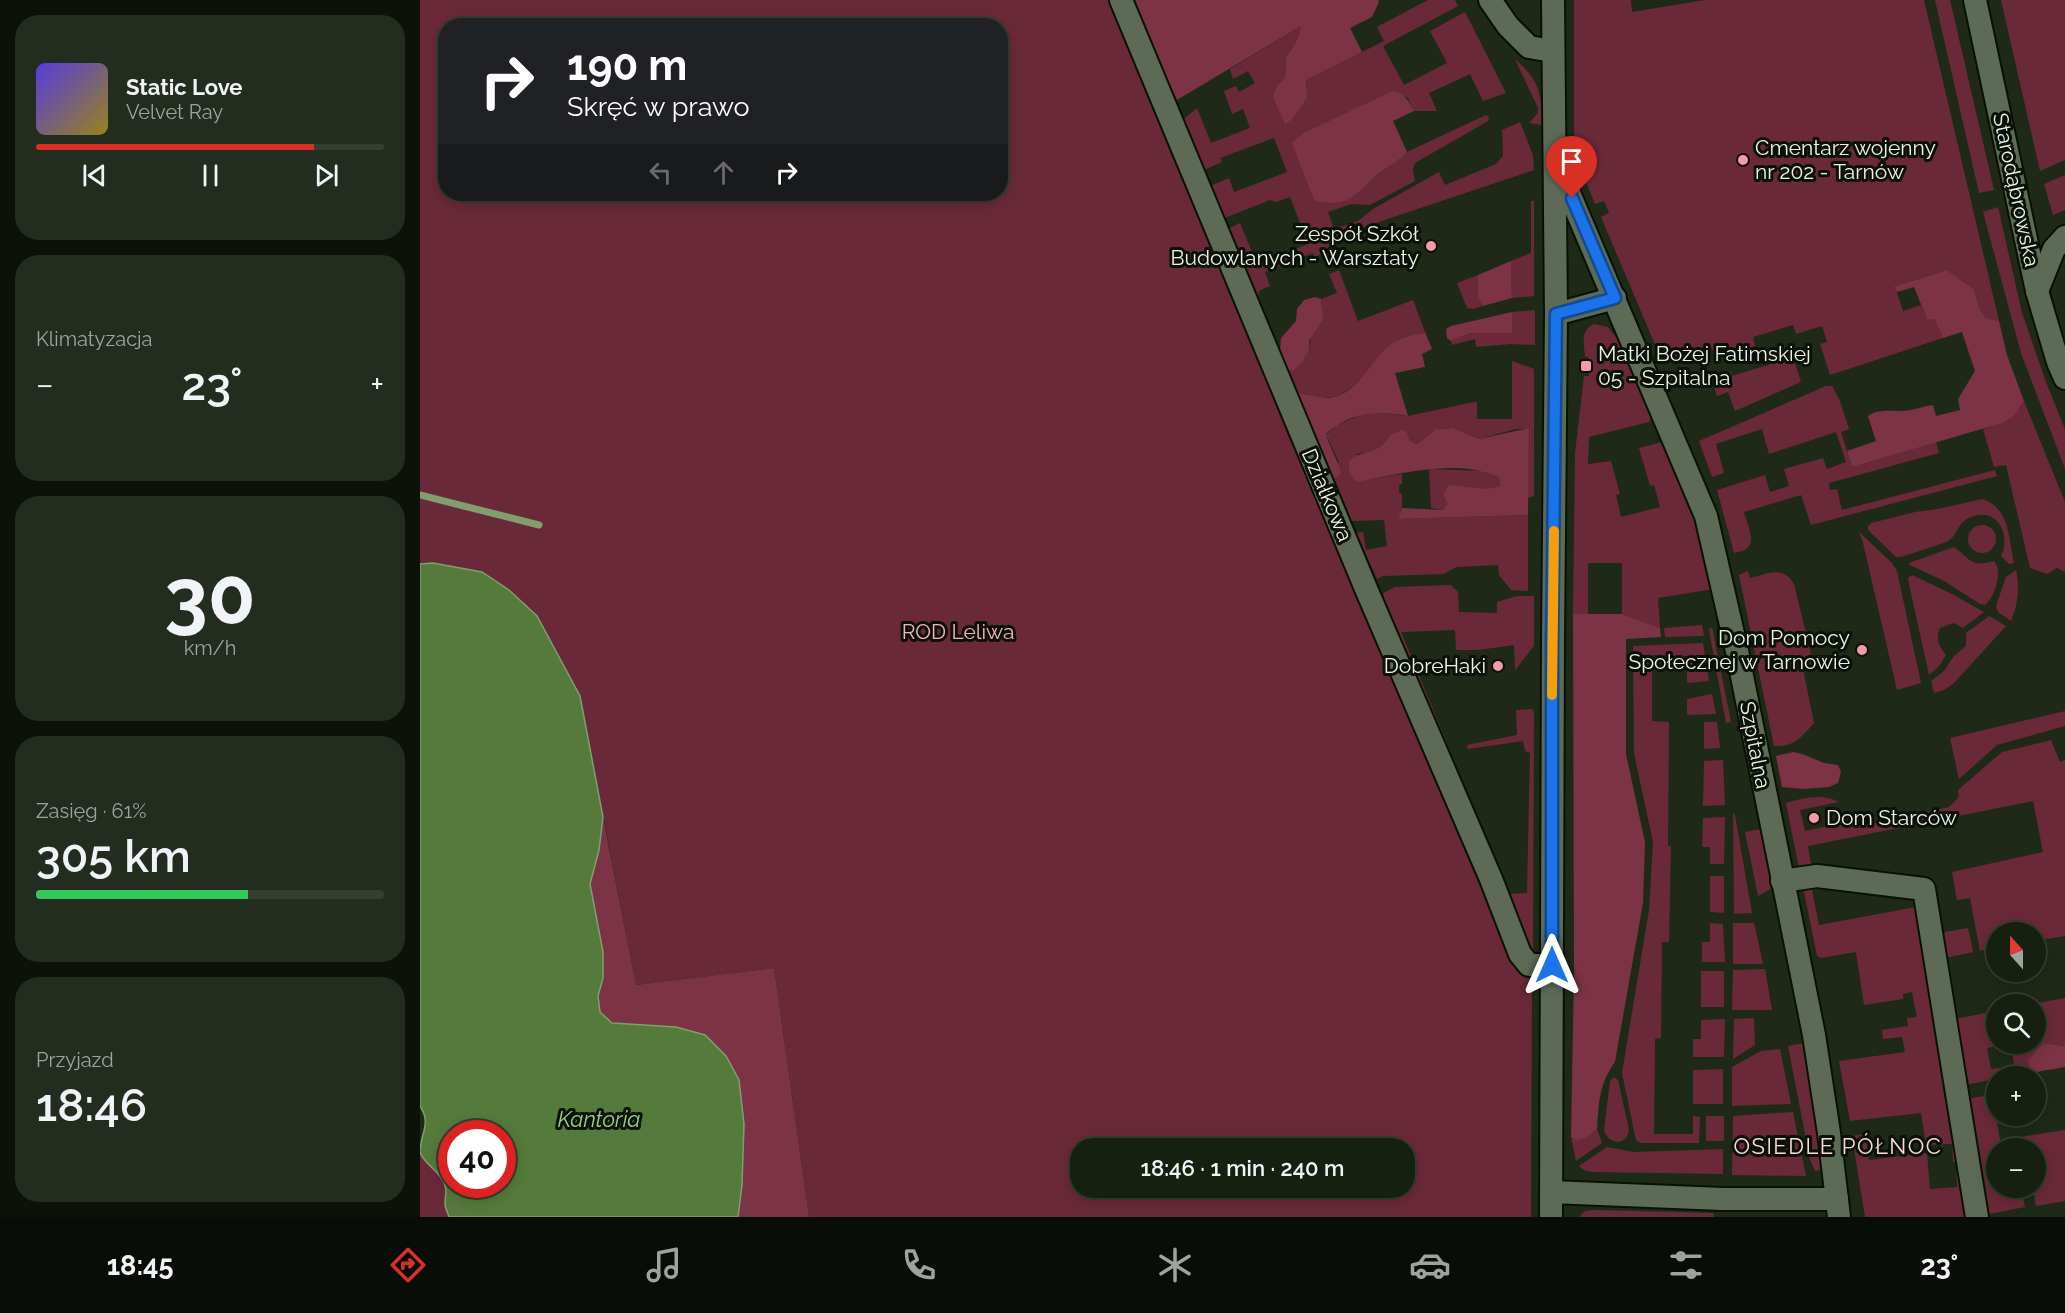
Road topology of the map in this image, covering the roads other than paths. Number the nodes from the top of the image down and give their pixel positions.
1 (1121, 0) edge
2 (1490, 0) edge
3 (1553, 0) edge
4 (1975, 0) edge
5 (1552, 51) junction
6 (1554, 158) junction
7 (2065, 237) edge
8 (2037, 291) junction
9 (1615, 298) junction
10 (1556, 314) junction
11 (2065, 378) edge
12 (1782, 881) junction
13 (1552, 965) junction
14 (1551, 1192) junction
15 (1838, 1208) edge
16 (1551, 1217) edge
17 (1977, 1217) edge

1 - 13 street, Działkowa
2 - 5 street
3 - 5 street
4 - 8 street, Starodąbrowska
5 - 6 street
6 - 9 street, Szpitalna
6 - 10 street
7 - 8 street
8 - 11 street, Starodąbrowska
9 - 10 street
9 - 12 street, Szpitalna
10 - 13 street
12 - 15 street, Szpitalna
12 - 17 street
13 - 14 street
14 - 15 street
14 - 16 street

